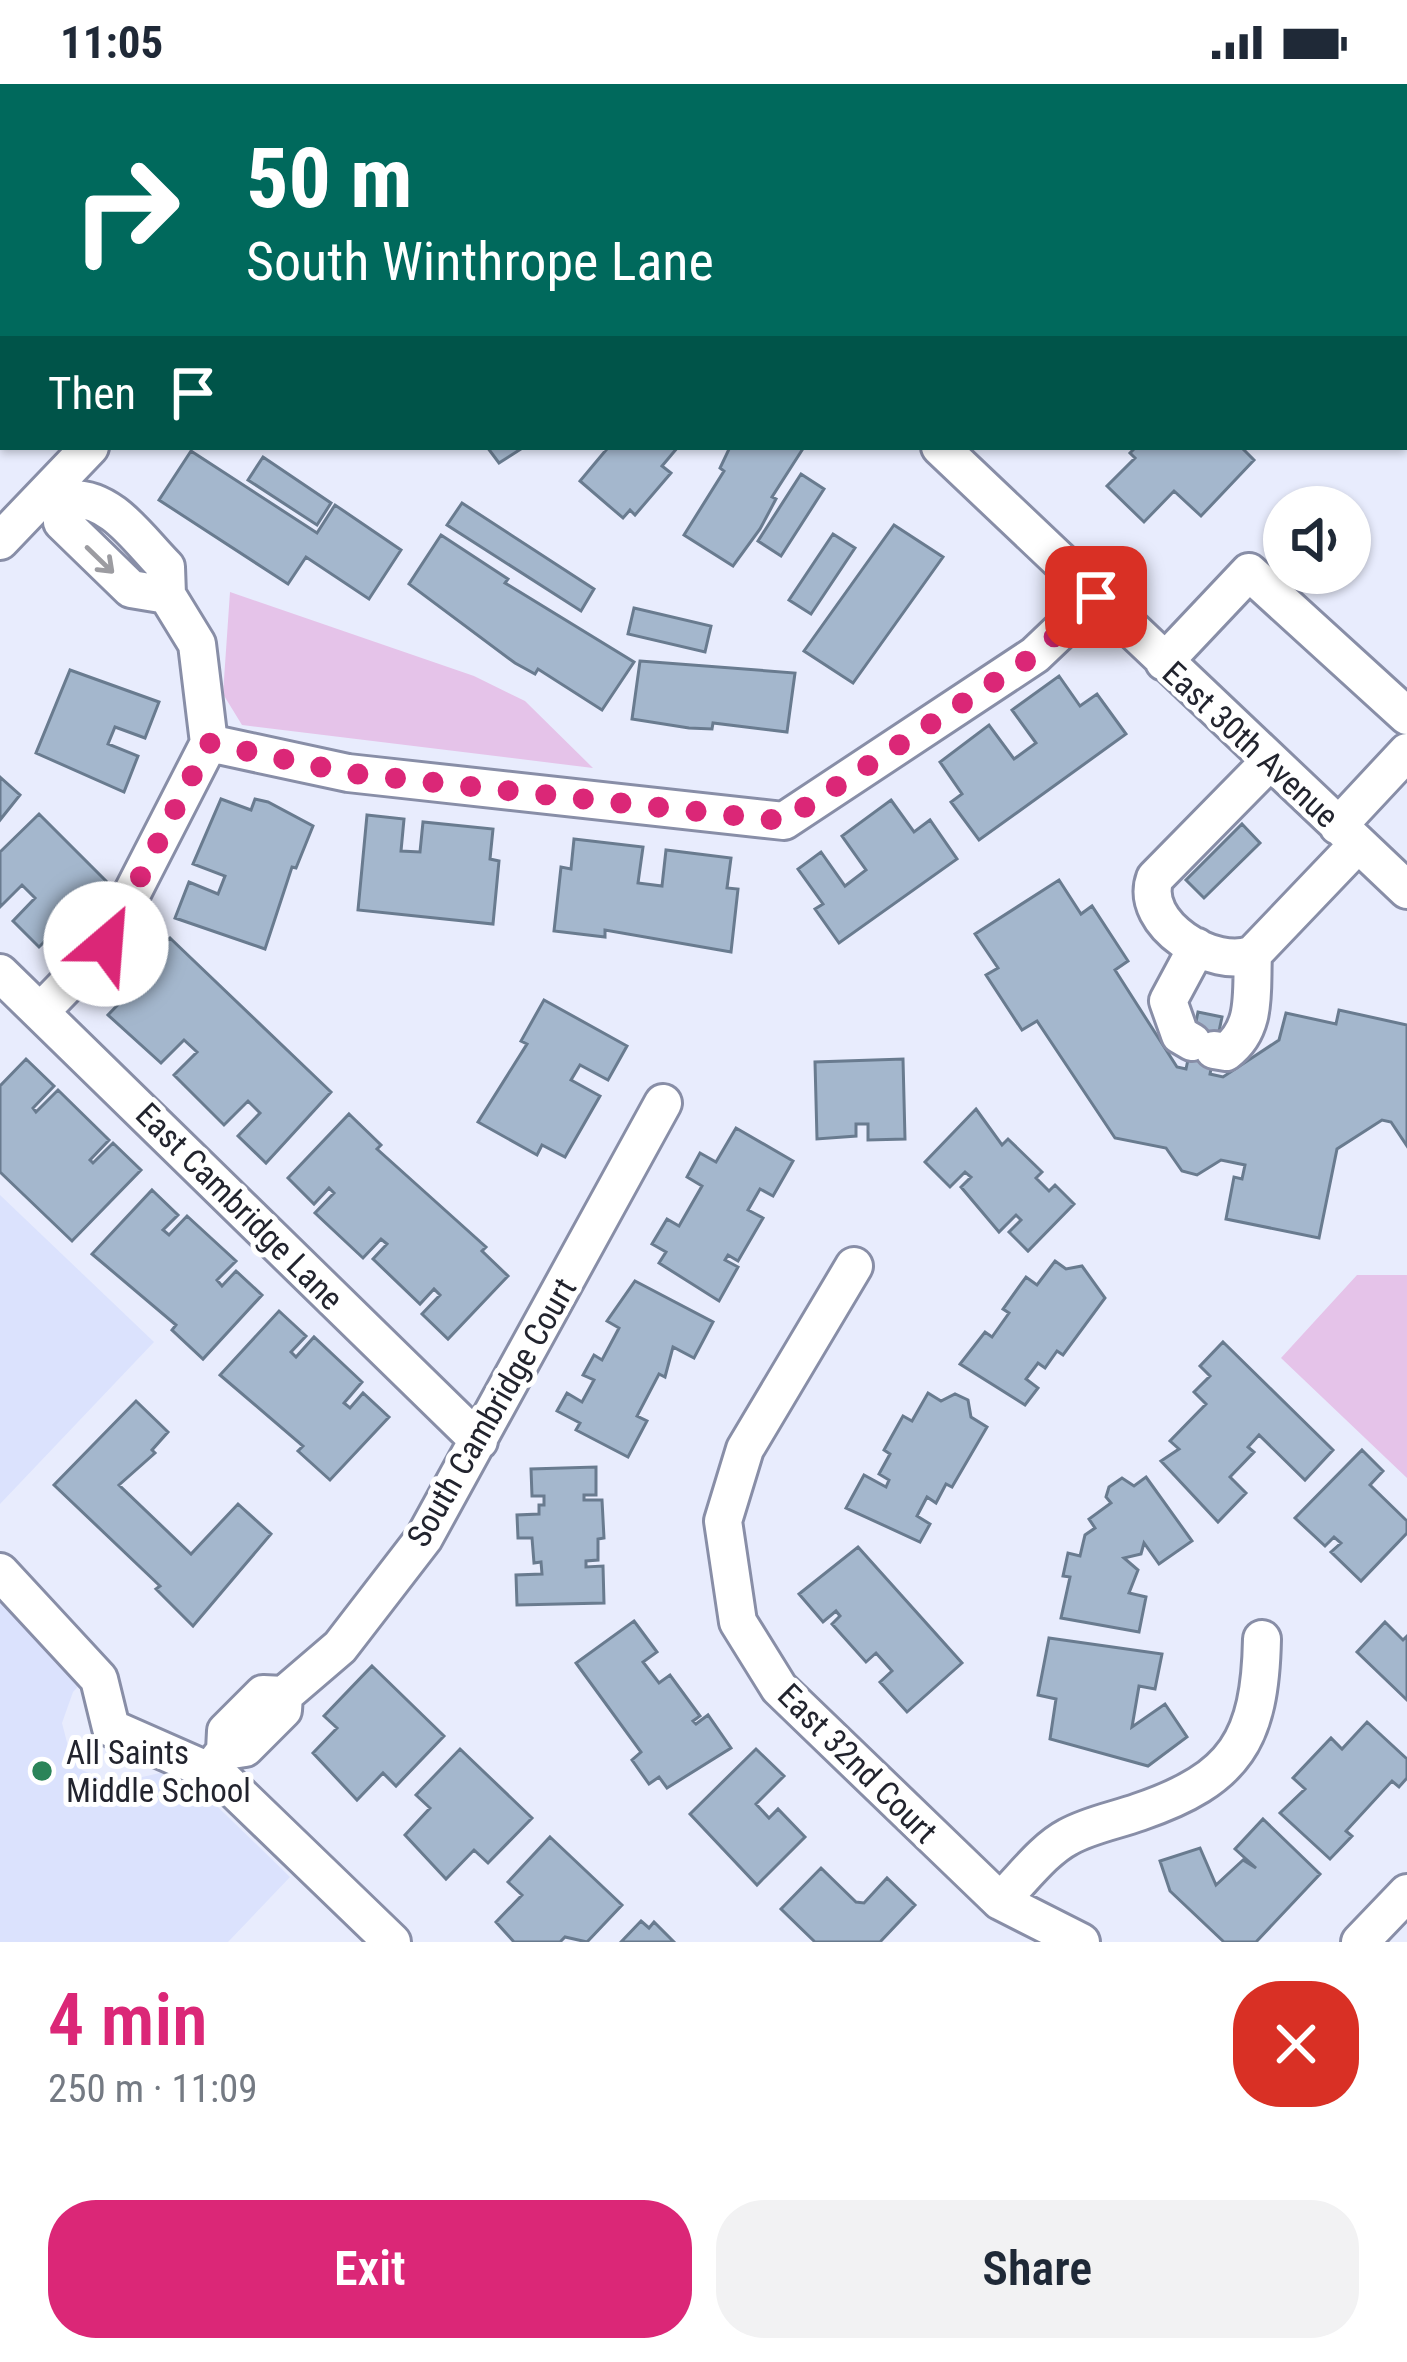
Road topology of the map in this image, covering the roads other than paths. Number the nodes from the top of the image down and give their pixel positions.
1 (88, 450) edge
2 (943, 450) edge
3 (62, 492) junction
4 (0, 541) edge
5 (1096, 597) junction
6 (1164, 662) junction
7 (1407, 716) edge
8 (209, 743) junction
9 (1407, 752) edge
10 (1270, 761) junction
11 (1348, 835) junction
12 (1407, 890) edge
13 (1197, 947) junction
14 (1253, 954) junction
15 (0, 973) edge
16 (42, 1010) junction
17 (663, 1103) dead end
18 (854, 1266) dead end
19 (478, 1441) junction
20 (0, 1572) edge
21 (1262, 1639) dead end
22 (217, 1761) junction
23 (1407, 1893) edge
24 (1000, 1901) junction
25 (392, 1942) edge
26 (1081, 1942) edge
27 (1360, 1942) edge

1 - 3 street
2 - 5 street, East 30th Avenue
3 - 4 street
3 - 8 street
5 - 6 street, East 30th Avenue
5 - 8 street
6 - 7 street
6 - 10 street, East 30th Avenue
8 - 16 street
9 - 11 street
10 - 11 street, East 30th Avenue
10 - 13 street
11 - 12 street, East 30th Avenue
11 - 14 street
13 - 14 street
13 - 14 street
15 - 16 street, East Cambridge Lane
16 - 19 street, East Cambridge Lane
17 - 19 street, South Cambridge Court
18 - 24 street, East 32nd Court
19 - 22 street, South Cambridge Court
20 - 22 street
21 - 24 street
22 - 25 street
23 - 27 street
24 - 26 street, East 32nd Court

